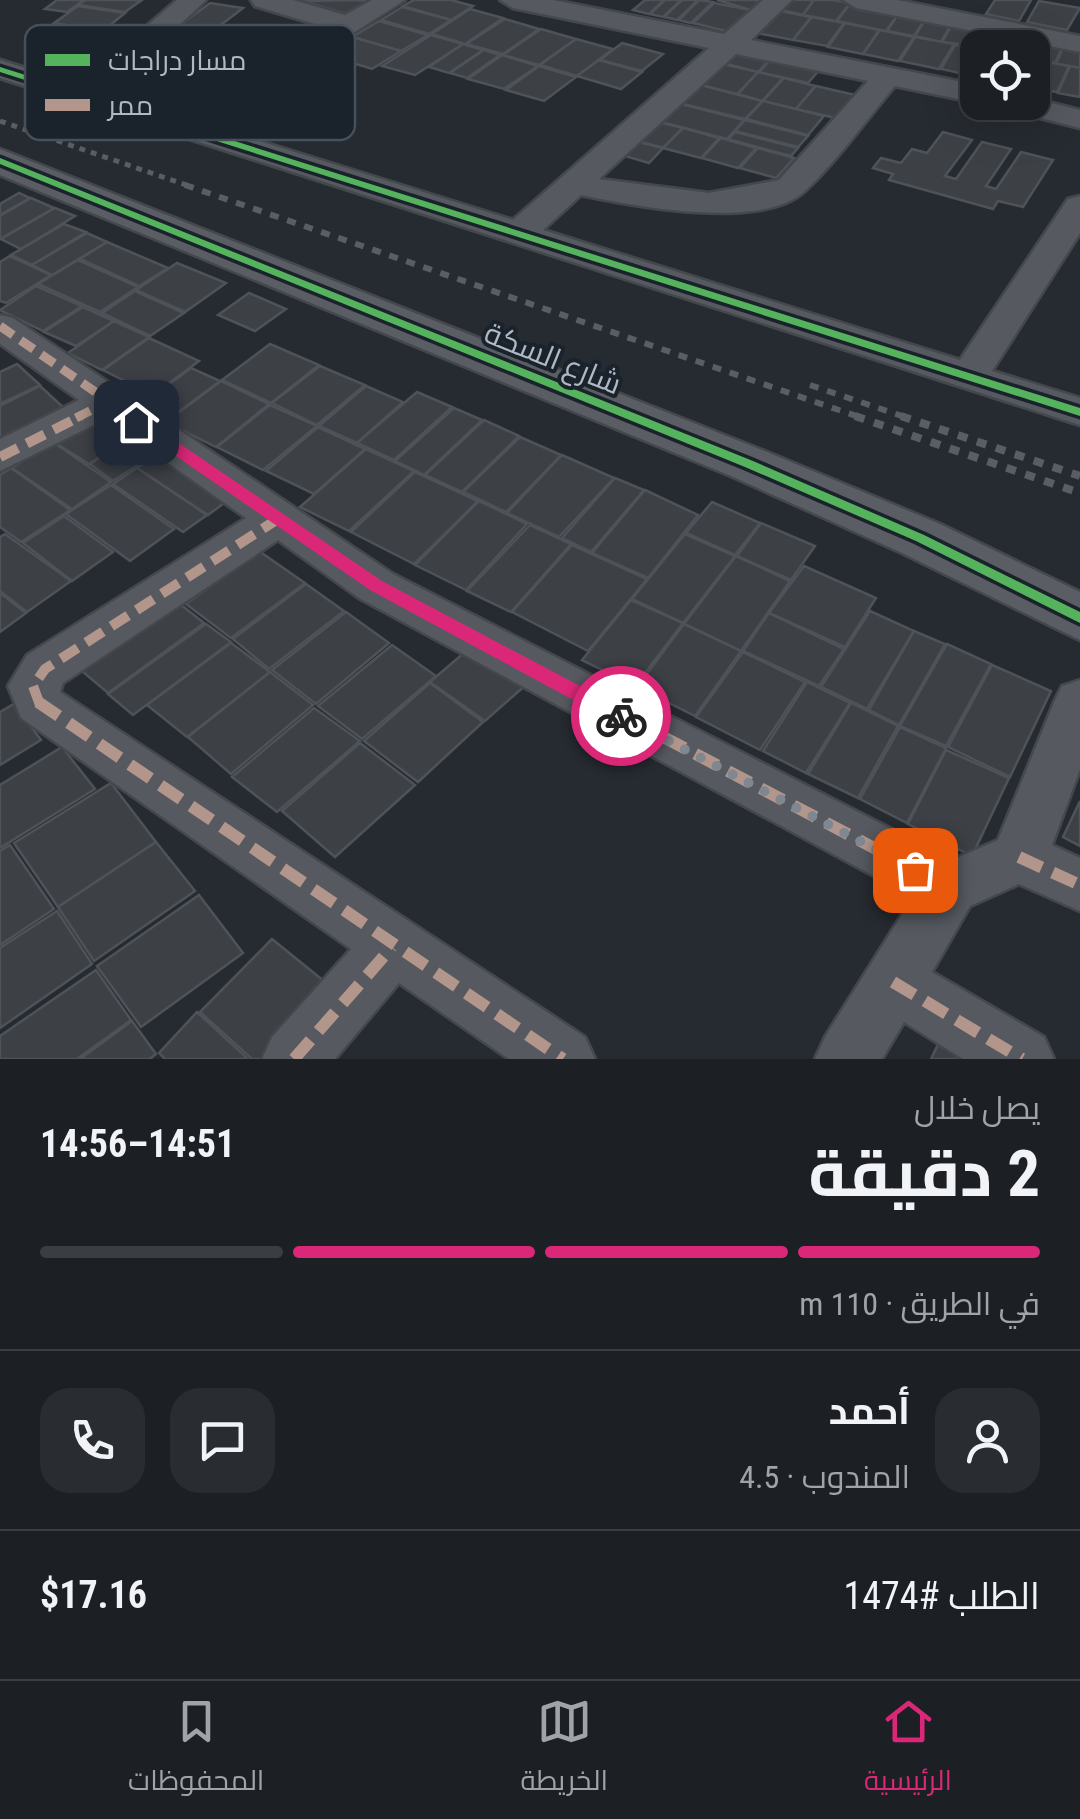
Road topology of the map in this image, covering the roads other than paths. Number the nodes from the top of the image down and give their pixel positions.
1 (193, 0) edge
2 (264, 0) edge
3 (392, 0) edge
4 (513, 0) edge
5 (779, 0) edge
6 (856, 0) edge
7 (165, 25) edge
8 (348, 25) joint
9 (729, 43) junction
10 (1080, 44) edge
11 (0, 69) edge
12 (890, 74) junction
13 (25, 76) edge
14 (960, 90) edge
15 (1050, 111) edge
16 (1080, 118) edge
17 (233, 140) edge
18 (0, 161) edge
19 (572, 184) junction
20 (1080, 206) edge
21 (519, 232) junction
22 (0, 326) edge
23 (967, 379) junction
24 (108, 402) junction
25 (1080, 412) edge
26 (0, 457) edge
27 (281, 517) junction
28 (1080, 618) edge
29 (1080, 700) edge
30 (1019, 856) junction
31 (1080, 886) edge
32 (950, 888) junction
33 (392, 947) junction
34 (893, 982) junction
35 (294, 1059) edge
36 (564, 1059) edge
37 (847, 1059) edge
38 (1022, 1059) edge

1 - 7 street
2 - 8 street
3 - 8 street
4 - 9 street
5 - 9 street
6 - 10 street
9 - 12 street
9 - 19 street
11 - 13 street
12 - 14 street
12 - 19 street
15 - 16 street
17 - 21 street
18 - 28 street, شارع السكة
19 - 21 street
20 - 23 street
21 - 23 street
22 - 24 street
23 - 25 street
24 - 26 street
24 - 27 street
27 - 32 street
27 - 33 street
29 - 30 street
30 - 31 street
30 - 32 street
32 - 34 street
33 - 35 street
33 - 36 street
34 - 37 street
34 - 38 street

